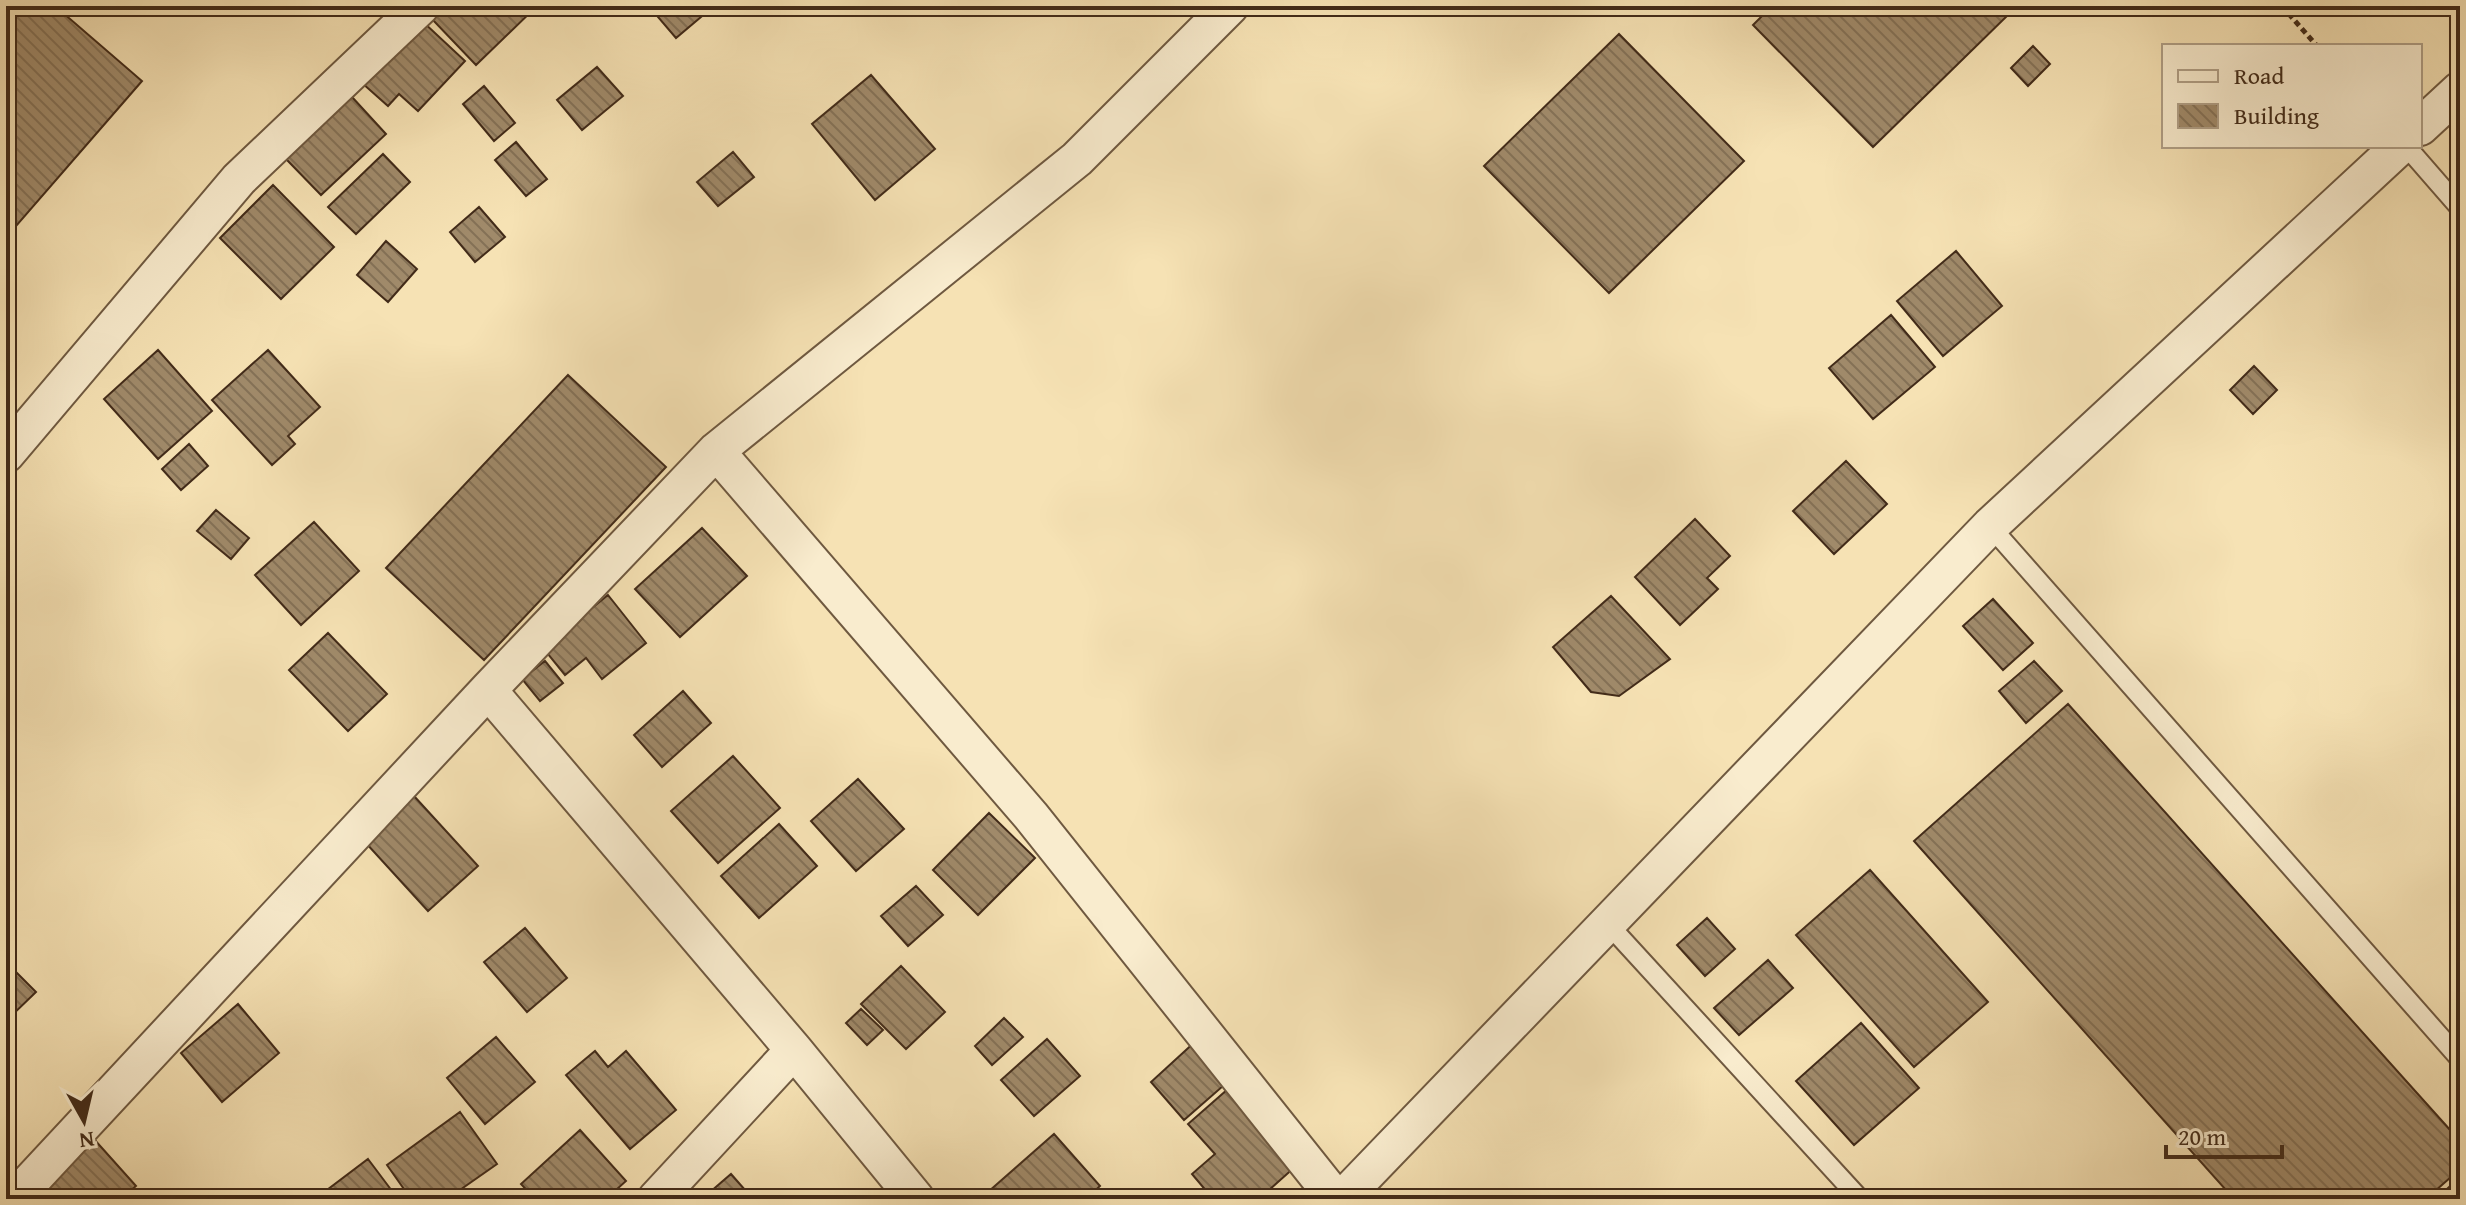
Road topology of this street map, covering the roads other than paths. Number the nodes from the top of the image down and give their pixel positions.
1 (421, 6) edge
2 (1230, 6) edge
3 (2460, 90) edge
4 (2422, 125) edge
5 (2401, 148) edge
6 (2405, 148) edge
7 (2460, 208) edge
8 (716, 451) junction
9 (6, 454) edge
10 (1990, 526) junction
11 (488, 690) junction
12 (1609, 925) junction
13 (794, 1050) junction
14 (2460, 1059) edge
15 (14, 1199) edge
16 (656, 1199) edge
17 (916, 1199) edge
18 (1339, 1199) edge
19 (1860, 1199) edge

1 - 9 street
2 - 8 street
3 - 4 street
5 - 10 street
6 - 7 lane
8 - 11 street
8 - 18 street
10 - 12 street
10 - 14 lane
11 - 13 street
11 - 15 street
12 - 18 street
12 - 19 lane
13 - 16 street
13 - 17 street

